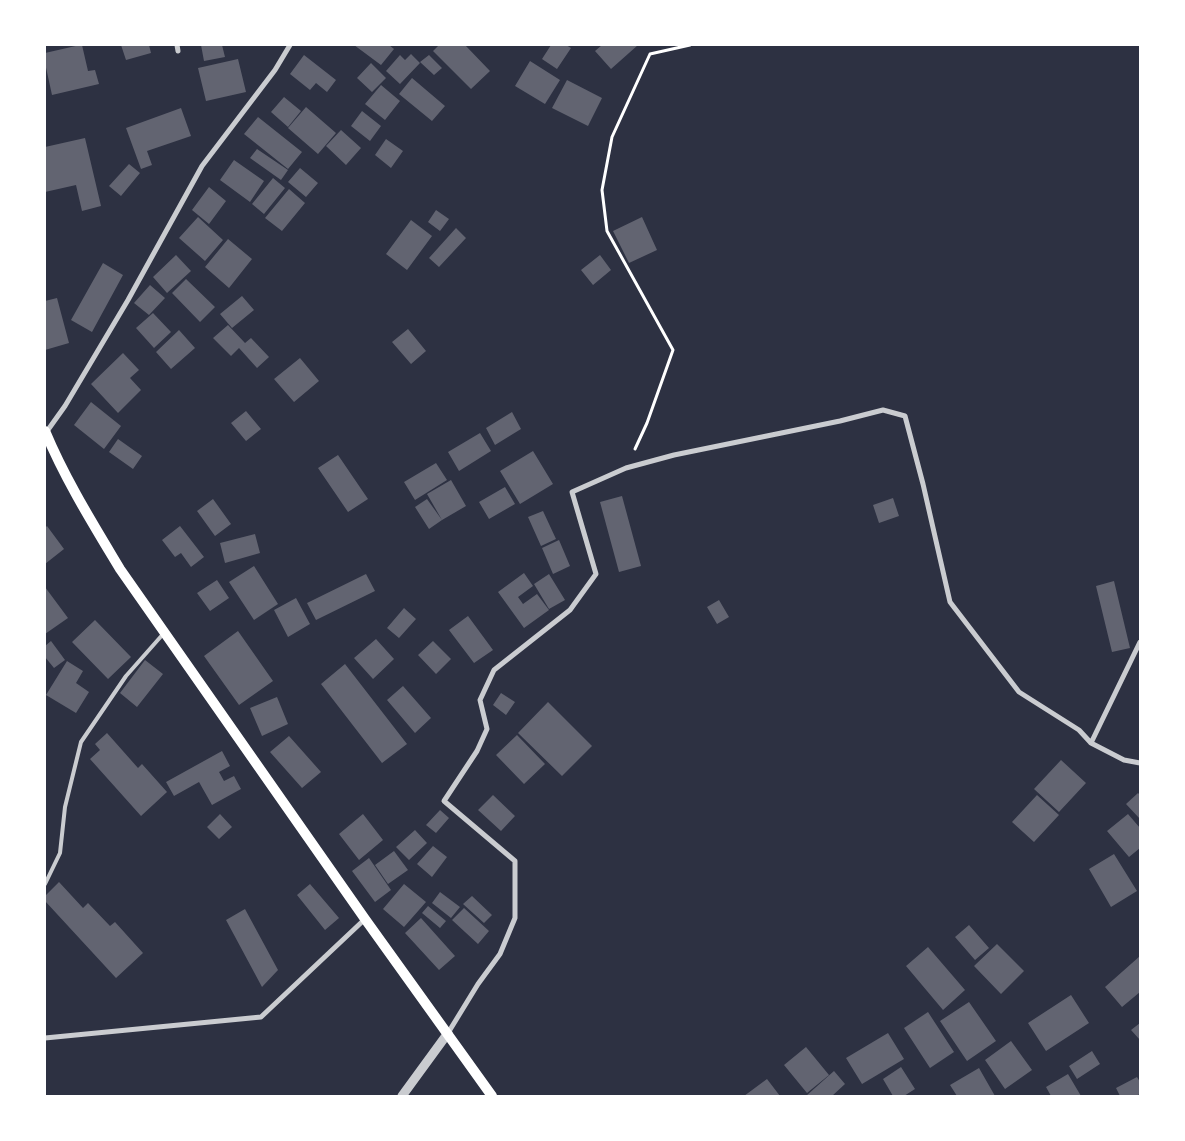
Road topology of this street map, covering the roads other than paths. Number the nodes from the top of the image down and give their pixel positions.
1 (290, 45) edge
2 (45, 433) edge
3 (164, 633) junction
4 (1140, 642) edge
5 (1091, 743) junction
6 (1140, 763) edge
7 (45, 884) edge
8 (365, 919) junction
9 (448, 1033) junction
10 (45, 1038) edge
11 (402, 1096) edge
12 (492, 1096) edge

1 - 2 street
2 - 3 main road
3 - 7 lane
3 - 8 main road
4 - 5 street
5 - 6 street
5 - 9 street
8 - 9 main road
8 - 10 street
9 - 11 street
9 - 12 main road

